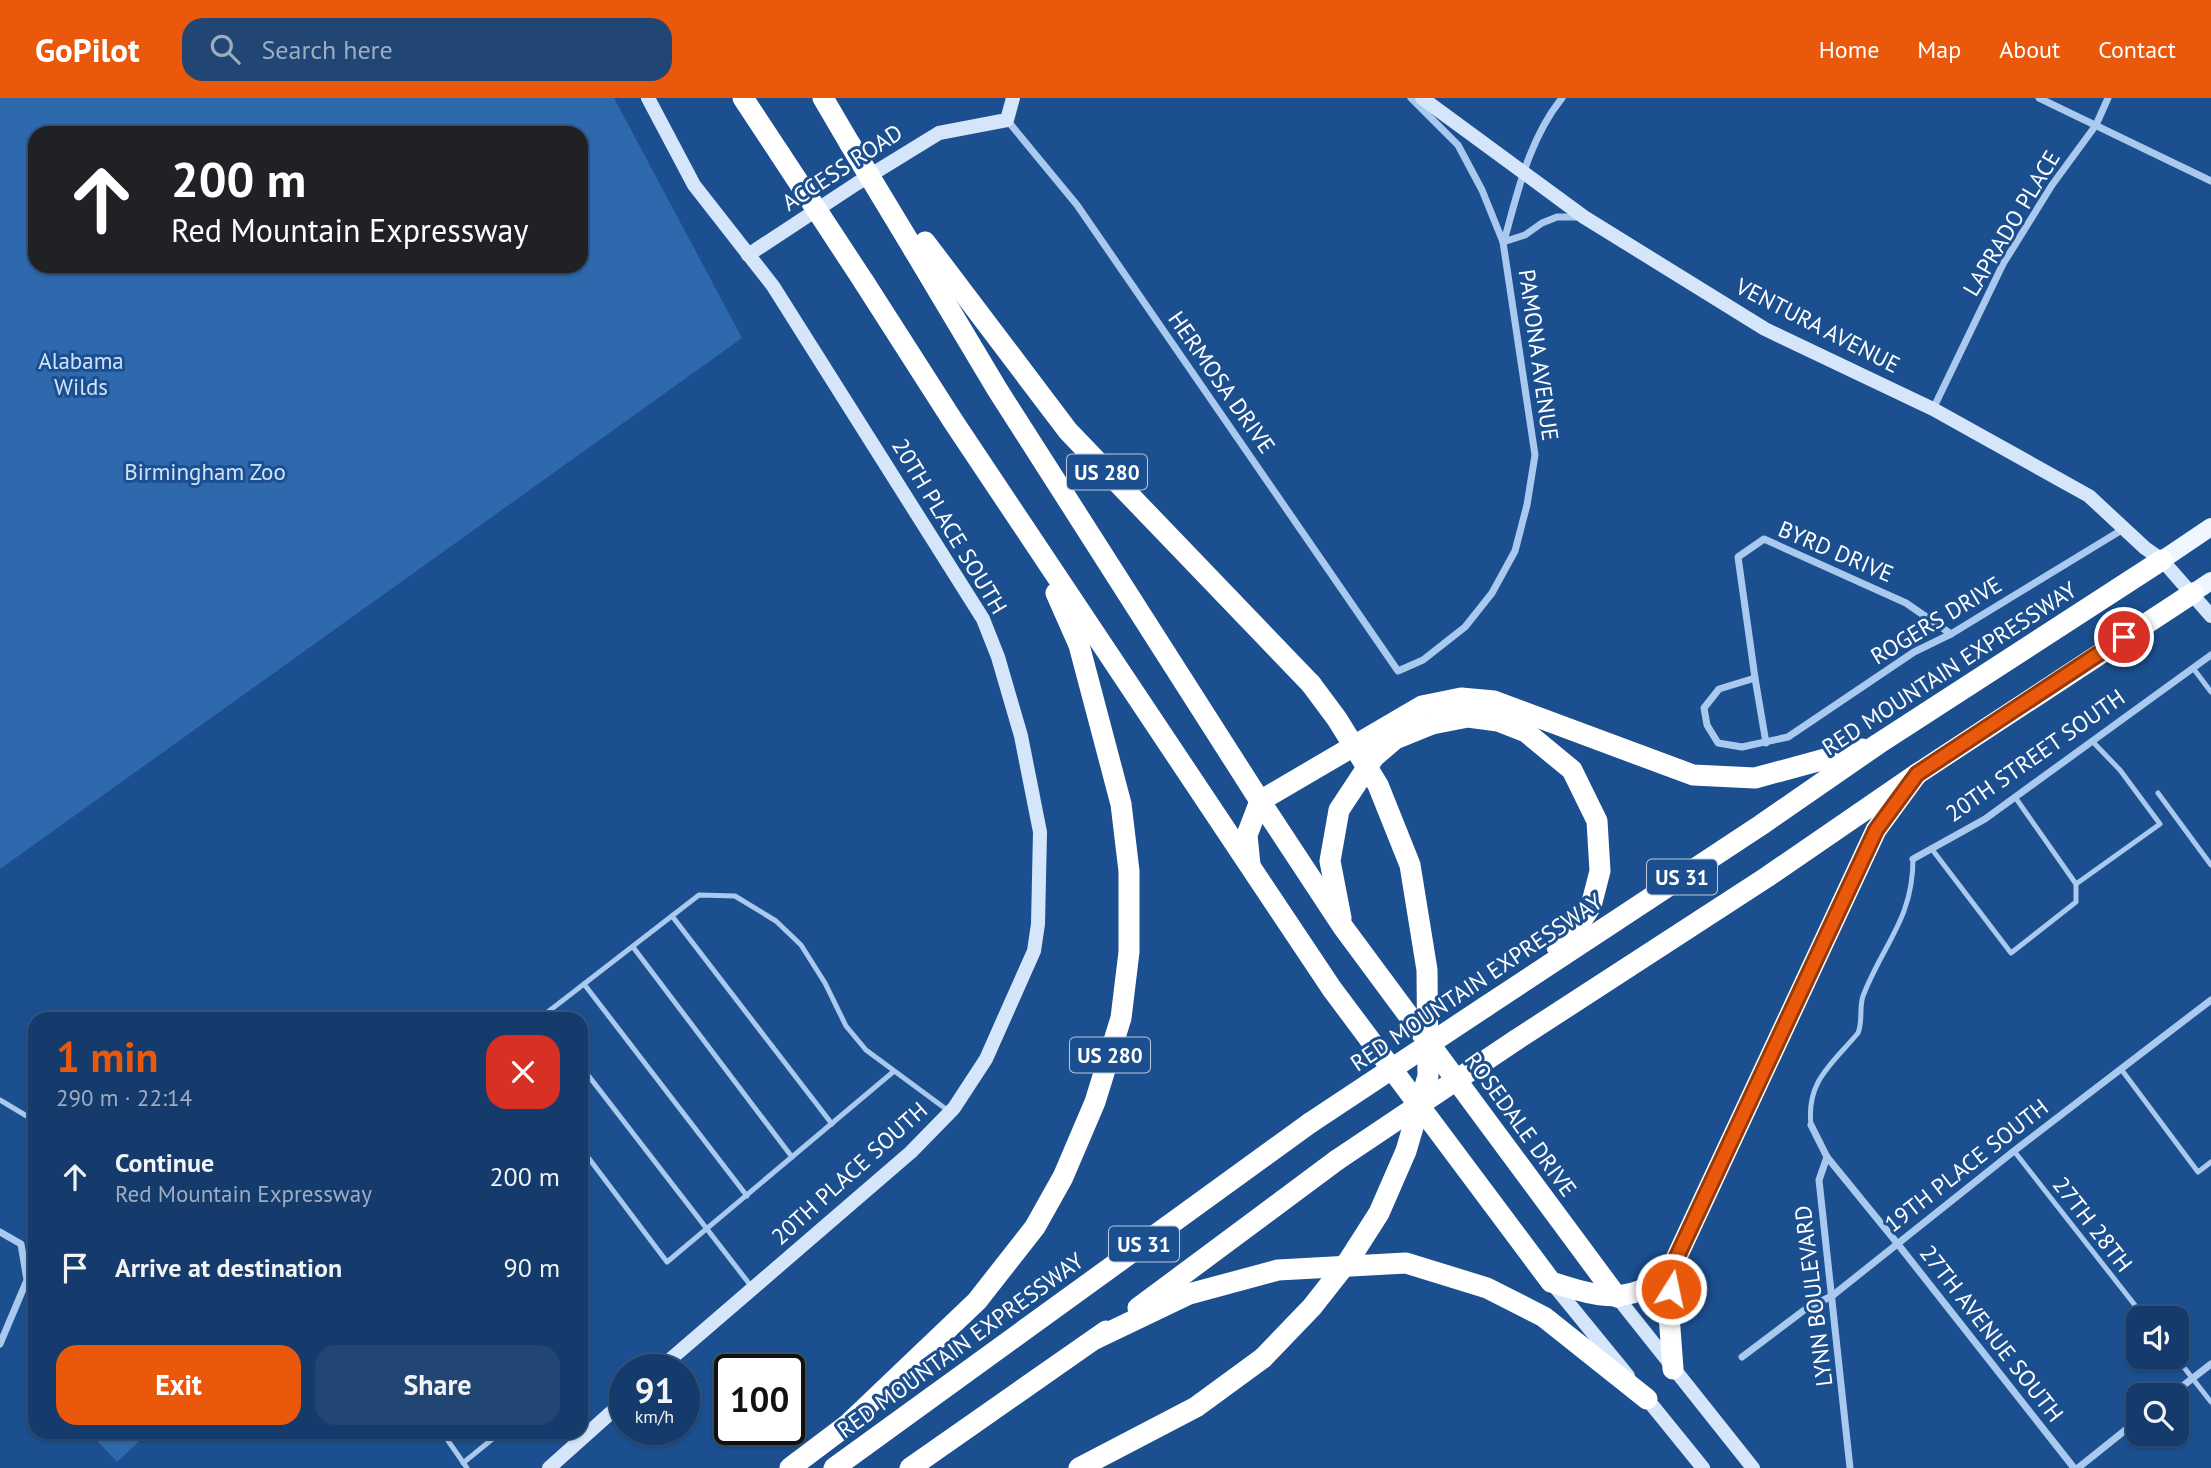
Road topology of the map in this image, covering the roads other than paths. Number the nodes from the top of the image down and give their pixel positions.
1 (648, 98) edge
2 (743, 98) edge
3 (822, 98) edge
4 (1013, 98) edge
5 (1411, 98) edge
6 (1422, 98) edge
7 (1562, 98) edge
8 (2039, 98) edge
9 (2108, 98) edge
10 (1007, 120) junction
11 (2096, 125) junction
12 (1523, 171) junction
13 (2211, 181) edge
14 (1584, 217) junction
15 (1503, 242) junction
16 (919, 246) junction
17 (748, 255) junction
18 (1933, 408) junction
19 (2211, 527) edge
20 (2125, 528) junction
21 (1033, 540) junction
22 (2162, 560) junction
23 (2211, 581) edge
24 (2193, 593) junction
25 (2211, 616) edge
26 (1951, 634) junction
27 (2211, 655) edge
28 (2193, 668) junction
29 (1398, 671) joint
30 (1755, 678) junction
31 (2211, 692) edge
32 (2092, 741) junction
33 (1766, 743) junction
34 (1878, 744) junction
35 (1917, 774) junction
36 (2158, 793) dead end
37 (2015, 797) junction
38 (1260, 801) junction
39 (1931, 848) junction
40 (1913, 859) joint
41 (2211, 864) edge
42 (1251, 868) junction
43 (2076, 884) junction
44 (672, 916) junction
45 (1343, 927) junction
46 (633, 947) junction
47 (584, 984) junction
48 (1509, 990) junction
49 (2211, 1000) edge
50 (550, 1012) edge
51 (2121, 1069) junction
52 (893, 1072) junction
53 (588, 1075) edge
54 (0, 1100) edge
55 (950, 1112) junction
56 (28, 1117) edge
57 (832, 1124) junction
58 (1811, 1125) joint
59 (2014, 1151) junction
60 (588, 1157) edge
61 (793, 1157) junction
62 (1827, 1157) junction
63 (2211, 1162) edge
64 (747, 1196) junction
65 (706, 1230) junction
66 (0, 1232) edge
67 (1897, 1243) junction
68 (1674, 1263) junction
69 (28, 1269) edge
70 (1551, 1282) junction
71 (28, 1285) edge
72 (753, 1289) junction
73 (1832, 1296) junction
74 (1617, 1297) junction
75 (2136, 1306) edge
76 (1095, 1339) junction
77 (0, 1343) edge
78 (677, 1354) edge
79 (1742, 1357) dead end
80 (2211, 1364) edge
81 (1673, 1369) junction
82 (2185, 1369) edge
83 (2192, 1378) junction
84 (2186, 1383) edge
85 (1647, 1399) junction
86 (2211, 1402) edge
87 (609, 1414) edge
88 (2126, 1429) edge
89 (588, 1433) edge
90 (447, 1439) edge
91 (493, 1439) edge
92 (581, 1439) edge
93 (465, 1465) edge
94 (548, 1468) edge
95 (790, 1468) edge
96 (834, 1468) edge
97 (910, 1468) edge
98 (1079, 1468) edge
99 (1703, 1468) edge
100 (1754, 1468) edge
101 (1850, 1468) edge
102 (2076, 1468) edge

1 - 17 street, 20TH PLACE SOUTH
2 - 21 highway, US 280, bridge
3 - 16 highway, US 280, bridge
4 - 10 street
5 - 15 street, PAMONA AVENUE
6 - 12 street, VENTURA AVENUE
7 - 12 street, PAMONA AVENUE
8 - 11 street
9 - 11 street, LAPRADO PLACE
10 - 17 street, ACCESS ROAD
10 - 29 street, HERMOSA DRIVE
11 - 13 street
11 - 18 street, LAPRADO PLACE
12 - 14 street, VENTURA AVENUE
12 - 15 street, PAMONA AVENUE
14 - 15 street, PAMONA AVENUE
14 - 18 street, VENTURA AVENUE
15 - 29 street, PAMONA AVENUE
16 - 38 highway, ROSEDALE DRIVE
16 - 98 highway, US 280, bridge
17 - 55 street, 20TH PLACE SOUTH
18 - 20 street, VENTURA AVENUE
19 - 22 main road, US 31
20 - 22 street, VENTURA AVENUE
20 - 26 street, ROGERS DRIVE
21 - 42 highway
21 - 95 highway, US 280
22 - 24 street, VENTURA AVENUE
22 - 34 highway, RED MOUNTAIN EXPRESSWAY / US 31
23 - 24 main road, US 31
24 - 25 street, VENTURA AVENUE
24 - 35 highway, US 31
26 - 30 street, BYRD DRIVE
26 - 33 street, ROGERS DRIVE
27 - 28 street, 20TH STREET SOUTH
28 - 31 lane
28 - 32 street, 20TH STREET SOUTH
30 - 33 street, BYRD DRIVE
30 - 33 street
32 - 37 street, 20TH STREET SOUTH
32 - 43 lane
34 - 38 highway
34 - 48 highway, RED MOUNTAIN EXPRESSWAY / US 31
35 - 68 highway
35 - 76 highway, US 31, bridge
36 - 41 lane
37 - 39 street, 20TH STREET SOUTH
37 - 43 lane
38 - 42 highway
38 - 45 highway, ROSEDALE DRIVE
39 - 40 street, 20TH STREET SOUTH
39 - 43 lane
40 - 58 lane
42 - 70 highway
44 - 46 lane
44 - 52 lane
44 - 57 lane
45 - 48 highway
45 - 74 highway, ROSEDALE DRIVE
46 - 47 lane
46 - 61 lane
47 - 50 lane
47 - 64 lane
48 - 96 highway, RED MOUNTAIN EXPRESSWAY / US 31, bridge
49 - 51 street, 19TH PLACE SOUTH
51 - 59 street, 19TH PLACE SOUTH
51 - 63 lane
52 - 55 lane
52 - 57 lane
53 - 65 lane
54 - 56 lane
55 - 72 street, 20TH PLACE SOUTH
57 - 61 lane
58 - 62 street
59 - 67 street, 19TH PLACE SOUTH
59 - 75 lane, 27TH 28TH
60 - 65 lane
61 - 64 lane
62 - 67 street, 27TH AVENUE SOUTH
62 - 73 street, LYNN BOULEVARD
64 - 65 lane
65 - 72 lane
66 - 69 street
67 - 73 street, 19TH PLACE SOUTH
67 - 102 street, 27TH AVENUE SOUTH
68 - 74 highway
68 - 81 highway
70 - 74 highway
70 - 85 street
71 - 77 street
72 - 78 street, 20TH PLACE SOUTH
73 - 79 street, 19TH PLACE SOUTH
73 - 101 street, LYNN BOULEVARD
74 - 81 street, ROSEDALE DRIVE
76 - 85 highway
76 - 97 highway, US 31
80 - 83 street
81 - 100 street, ROSEDALE DRIVE
82 - 83 lane
83 - 84 street
83 - 86 lane
85 - 99 street
87 - 89 street
88 - 102 street
90 - 93 lane
91 - 93 lane
92 - 94 street

